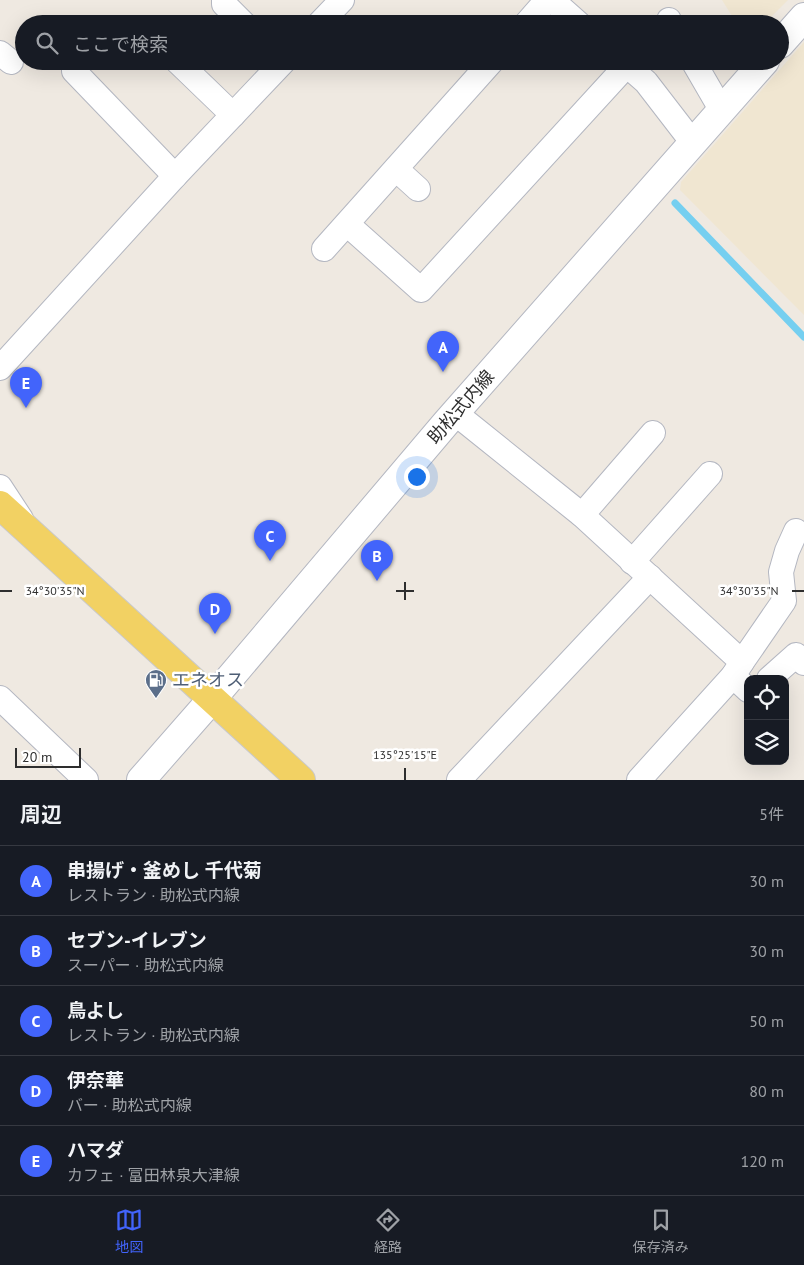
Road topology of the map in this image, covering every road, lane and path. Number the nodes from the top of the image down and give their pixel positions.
1 (224, 0) edge
2 (342, 0) edge
3 (547, 0) edge
4 (552, 0) edge
5 (235, 15) edge
6 (328, 15) edge
7 (534, 15) edge
8 (570, 15) edge
9 (804, 17) edge
10 (789, 34) edge
11 (186, 70) edge
12 (275, 70) edge
13 (484, 70) edge
14 (618, 70) edge
15 (632, 70) edge
16 (698, 70) edge
17 (758, 70) edge
18 (74, 71) dead end
19 (722, 111) junction
20 (233, 115) junction
21 (693, 143) junction
22 (396, 169) junction
23 (175, 176) junction
24 (418, 188) dead end
25 (347, 224) junction
26 (324, 249) dead end
27 (0, 368) edge
28 (455, 412) junction
29 (653, 432) dead end
30 (710, 474) dead end
31 (0, 487) edge
32 (0, 505) edge
33 (582, 515) junction
34 (0, 516) edge
35 (796, 531) dead end
36 (31, 533) junction
37 (641, 569) junction
38 (804, 663) edge
39 (774, 675) edge
40 (741, 676) edge
41 (0, 698) edge
42 (212, 700) junction
43 (86, 780) edge
44 (141, 780) edge
45 (301, 780) edge
46 (459, 780) edge
47 (639, 780) edge

1 - 5 street
2 - 6 street
3 - 7 street
4 - 8 street
9 - 10 street
11 - 20 street
12 - 20 street
13 - 22 street
14 - 25 street
15 - 21 street
16 - 19 street
17 - 19 street, 助松式内線
18 - 23 street
19 - 21 street, 助松式内線
20 - 23 street
21 - 28 street, 助松式内線
22 - 24 street
22 - 25 street
23 - 27 street
25 - 26 street
28 - 33 street
28 - 42 street, 助松式内線
29 - 33 street
30 - 37 street
31 - 36 street
32 - 36 main road
33 - 37 street
34 - 36 street
35 - 40 street
36 - 42 main road
37 - 40 street
37 - 46 street
38 - 39 street
40 - 47 street
41 - 43 street
42 - 44 street, 助松式内線
42 - 45 main road

